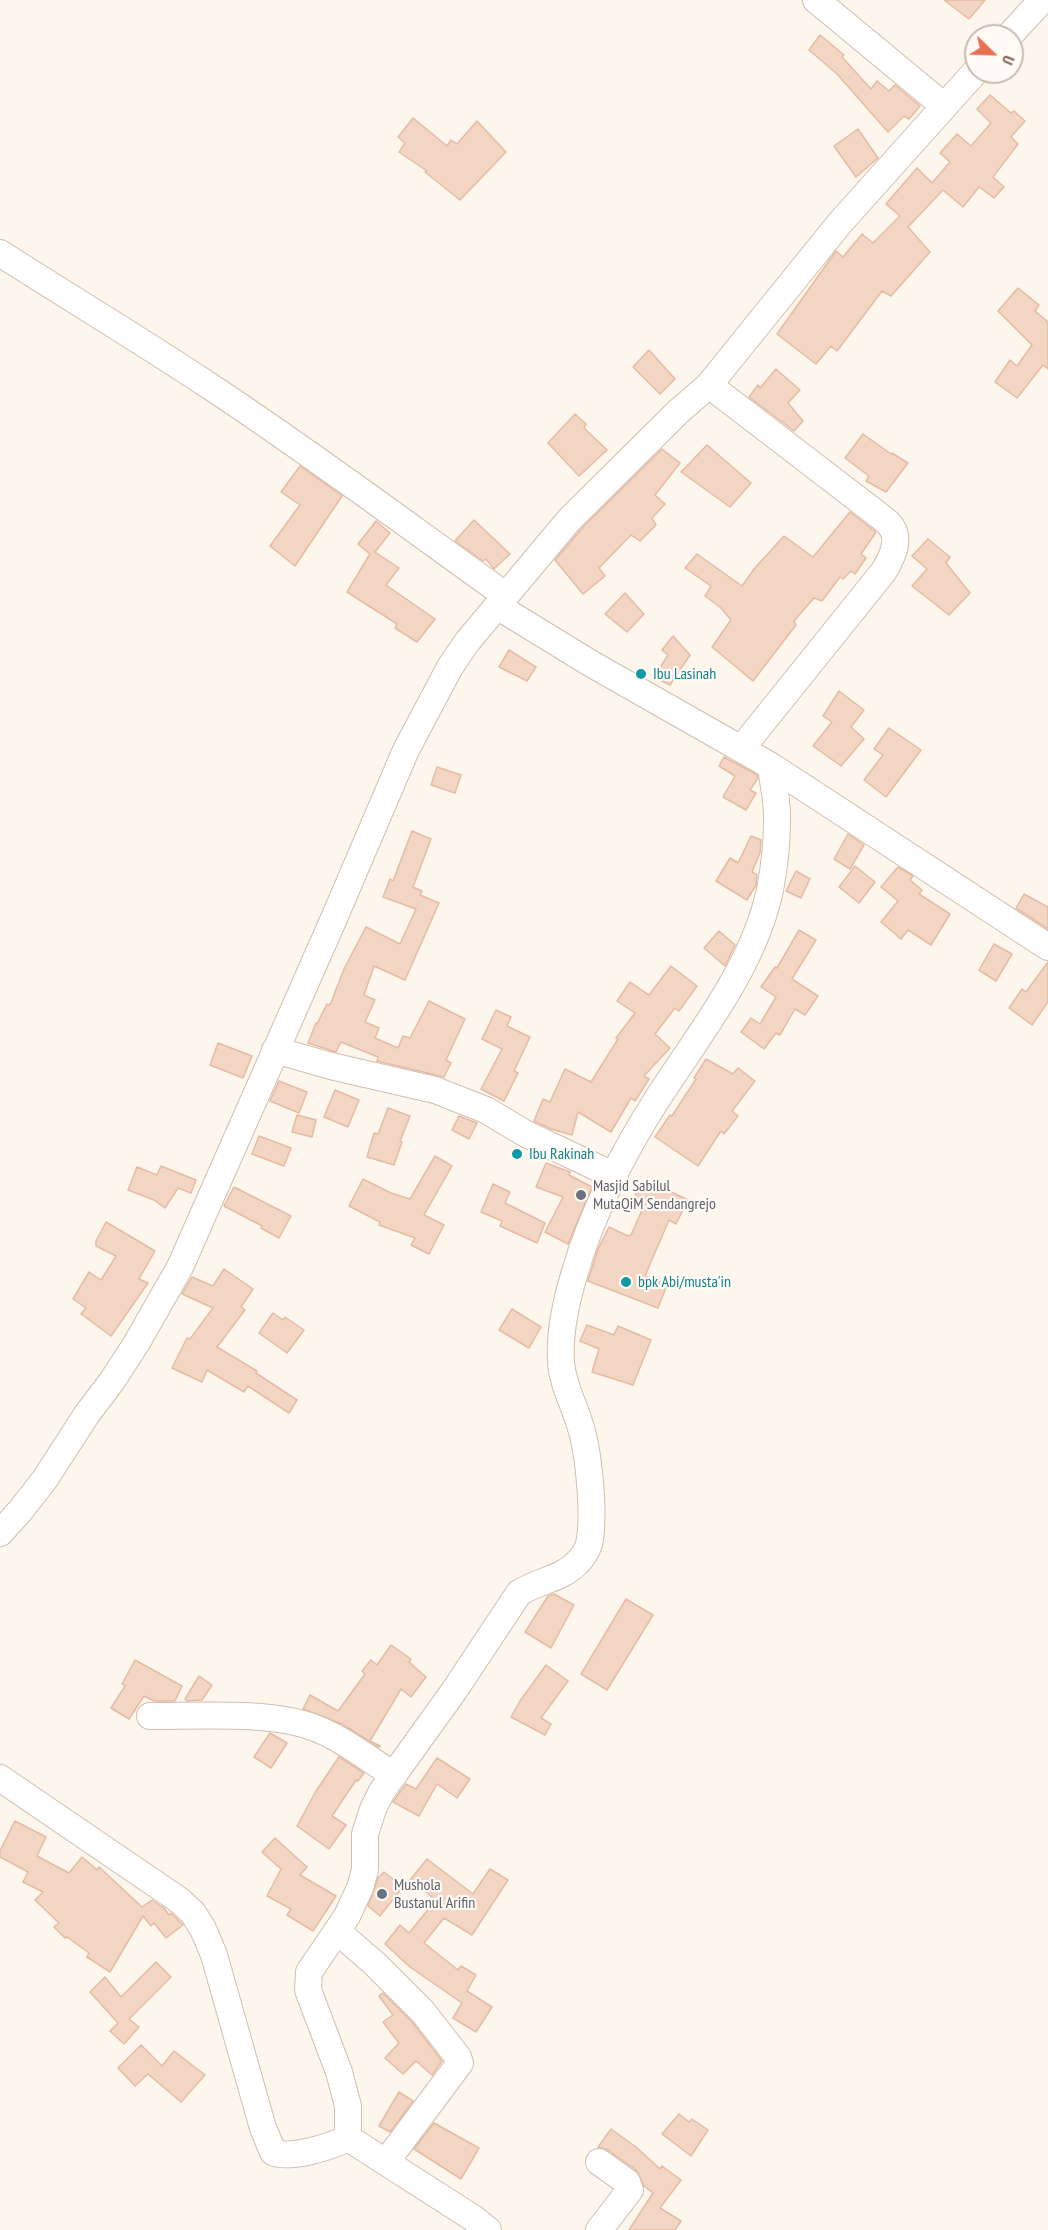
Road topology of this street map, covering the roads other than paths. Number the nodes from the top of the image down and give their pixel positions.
1 (816, 0) edge
2 (1042, 0) edge
3 (1020, 24) edge
4 (964, 84) edge
5 (944, 106) junction
6 (0, 253) edge
7 (709, 385) junction
8 (501, 600) junction
9 (741, 749) junction
10 (771, 766) junction
11 (1048, 947) edge
12 (275, 1050) junction
13 (615, 1176) junction
14 (0, 1533) edge
15 (150, 1716) dead end
16 (394, 1775) junction
17 (0, 1778) edge
18 (338, 1932) junction
19 (344, 2140) junction
20 (386, 2162) junction
21 (599, 2162) dead end
22 (483, 2226) edge
23 (599, 2230) edge

1 - 5 street
2 - 3 street
4 - 5 street
5 - 7 street
6 - 8 street
7 - 8 street
7 - 9 street
8 - 9 street
8 - 12 street
9 - 10 street
10 - 11 street
10 - 13 street
12 - 13 street
12 - 14 street
13 - 16 street
15 - 16 street
16 - 18 street
17 - 19 street
18 - 19 street
18 - 20 street
19 - 20 street
20 - 22 street
21 - 23 street

